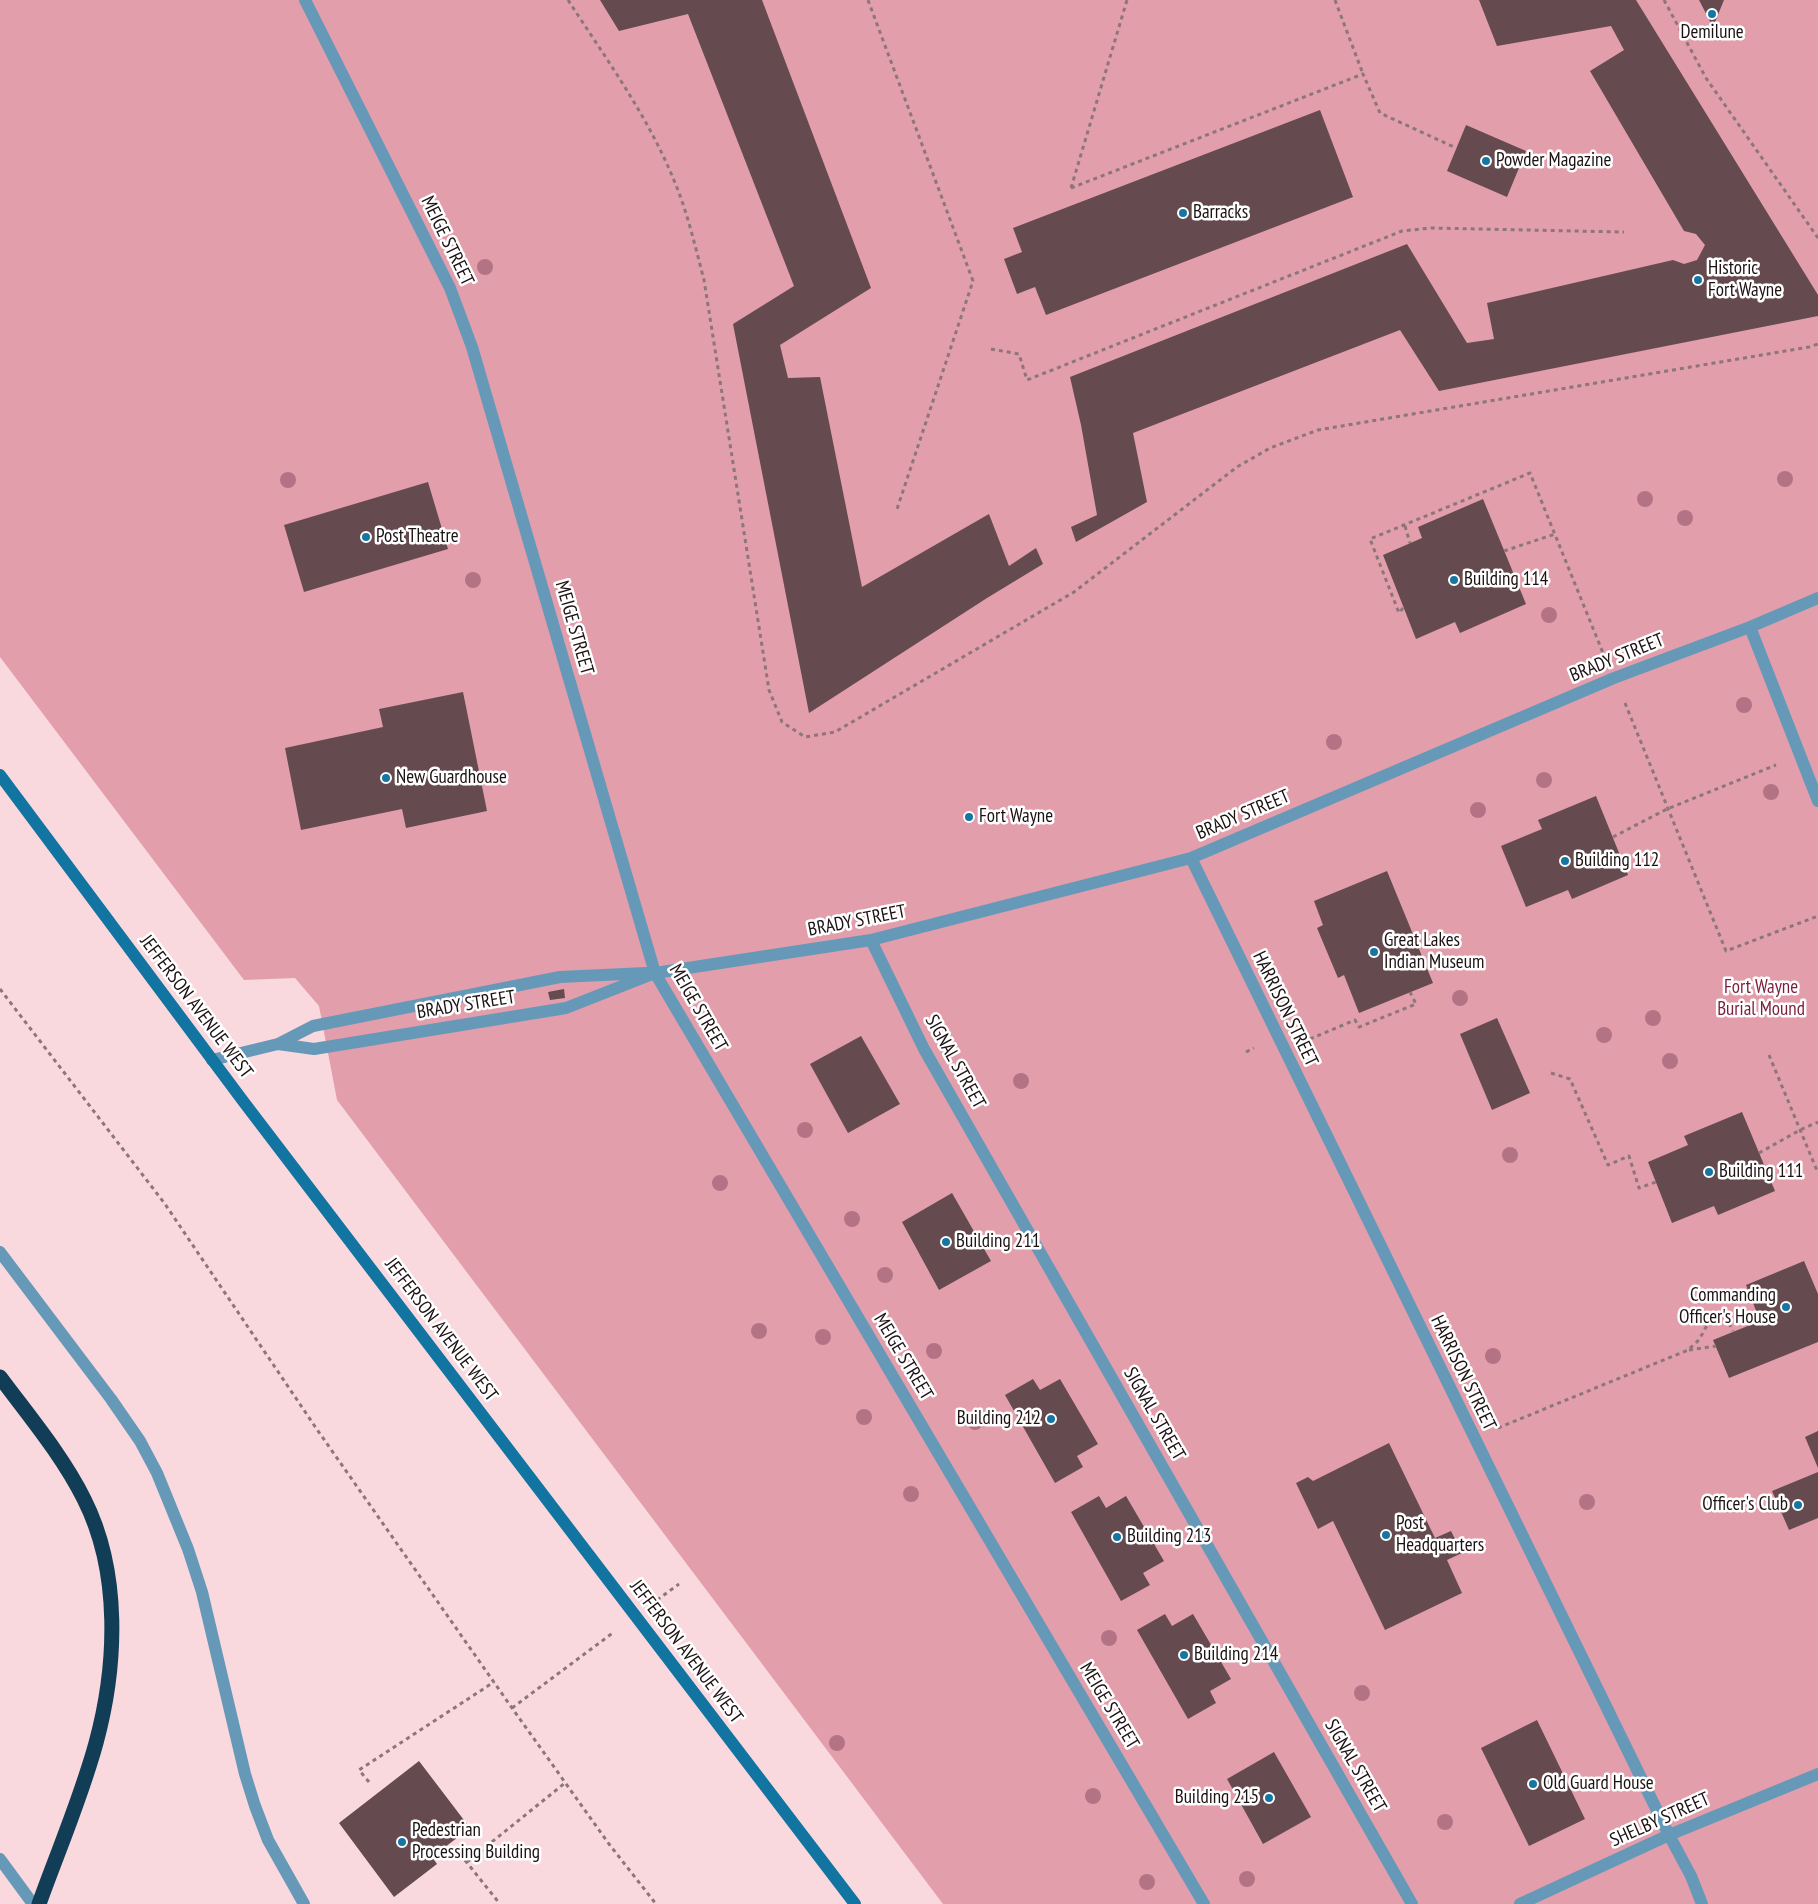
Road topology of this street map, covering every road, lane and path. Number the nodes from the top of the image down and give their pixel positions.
1 (305, 0) edge
2 (568, 0) edge
3 (868, 0) edge
4 (1127, 0) edge
5 (1335, 0) edge
6 (1664, 0) edge
7 (1364, 74) junction
8 (1456, 148) dead end
9 (1624, 232) dead end
10 (1818, 238) edge
11 (1818, 344) edge
12 (991, 349) dead end
13 (896, 512) dead end
14 (1405, 526) junction
15 (1555, 534) junction
16 (1410, 543) dead end
17 (1504, 551) dead end
18 (1818, 598) edge
19 (1403, 608) dead end
20 (1750, 627) junction
21 (1603, 653) dead end
22 (1625, 702) dead end
23 (1800, 755) junction
24 (0, 775) edge
25 (1818, 802) edge
26 (1668, 809) junction
27 (1613, 837) dead end
28 (1191, 858) junction
29 (1818, 916) edge
30 (871, 940) junction
31 (655, 973) junction
32 (0, 989) edge
33 (1410, 992) dead end
34 (1310, 1039) dead end
35 (278, 1044) junction
36 (1255, 1048) dead end
37 (1246, 1052) dead end
38 (1769, 1055) dead end
39 (212, 1060) junction
40 (1551, 1073) dead end
41 (1818, 1122) edge
42 (1800, 1130) junction
43 (1758, 1153) dead end
44 (1818, 1173) edge
45 (1656, 1182) dead end
46 (0, 1252) edge
47 (1734, 1331) dead end
48 (1716, 1346) dead end
49 (1688, 1350) junction
50 (0, 1377) edge
51 (1473, 1438) junction
52 (593, 1648) dead end
53 (494, 1682) junction
54 (512, 1708) junction
55 (1818, 1774) edge
56 (369, 1782) dead end
57 (565, 1783) junction
58 (1669, 1835) junction
59 (460, 1854) dead end
60 (0, 1859) edge
61 (467, 1862) junction
62 (33, 1904) edge
63 (39, 1904) edge
64 (304, 1904) edge
65 (500, 1904) edge
66 (656, 1904) edge
67 (855, 1904) edge
68 (1204, 1904) edge
69 (1412, 1904) edge
70 (1520, 1904) edge
71 (1702, 1904) edge

1 - 31 street, MEIGE STREET
2 - 11 path
3 - 13 path
4 - 7 path
5 - 7 path
6 - 10 path
7 - 8 path
9 - 12 path
14 - 15 path
14 - 16 path
14 - 19 path
15 - 17 path
15 - 21 path
18 - 20 street, BRADY STREET
20 - 23 street
20 - 28 street, BRADY STREET
22 - 26 path
23 - 25 street
23 - 26 path
24 - 39 main road, JEFFERSON AVENUE WEST
26 - 27 path
26 - 29 path
28 - 30 street, BRADY STREET
28 - 51 street, HARRISON STREET
30 - 31 street, BRADY STREET
30 - 69 street, SIGNAL STREET
31 - 35 street, BRADY STREET
31 - 35 street, BRADY STREET
31 - 68 street, MEIGE STREET
32 - 53 path
33 - 34 path
35 - 39 street, BRADY STREET
36 - 37 path
38 - 42 path
39 - 67 main road, JEFFERSON AVENUE WEST
40 - 45 path
41 - 42 path
42 - 43 path
42 - 44 path
46 - 64 street
47 - 49 path
48 - 49 path
49 - 51 path
50 - 63 highway
51 - 58 street, HARRISON STREET
52 - 54 path
53 - 54 path
53 - 56 path
54 - 57 path
55 - 58 street, SHELBY STREET
57 - 61 path
57 - 66 path
58 - 70 street, SHELBY STREET
58 - 71 street, HARRISON STREET
59 - 61 path
60 - 62 street
61 - 65 path

